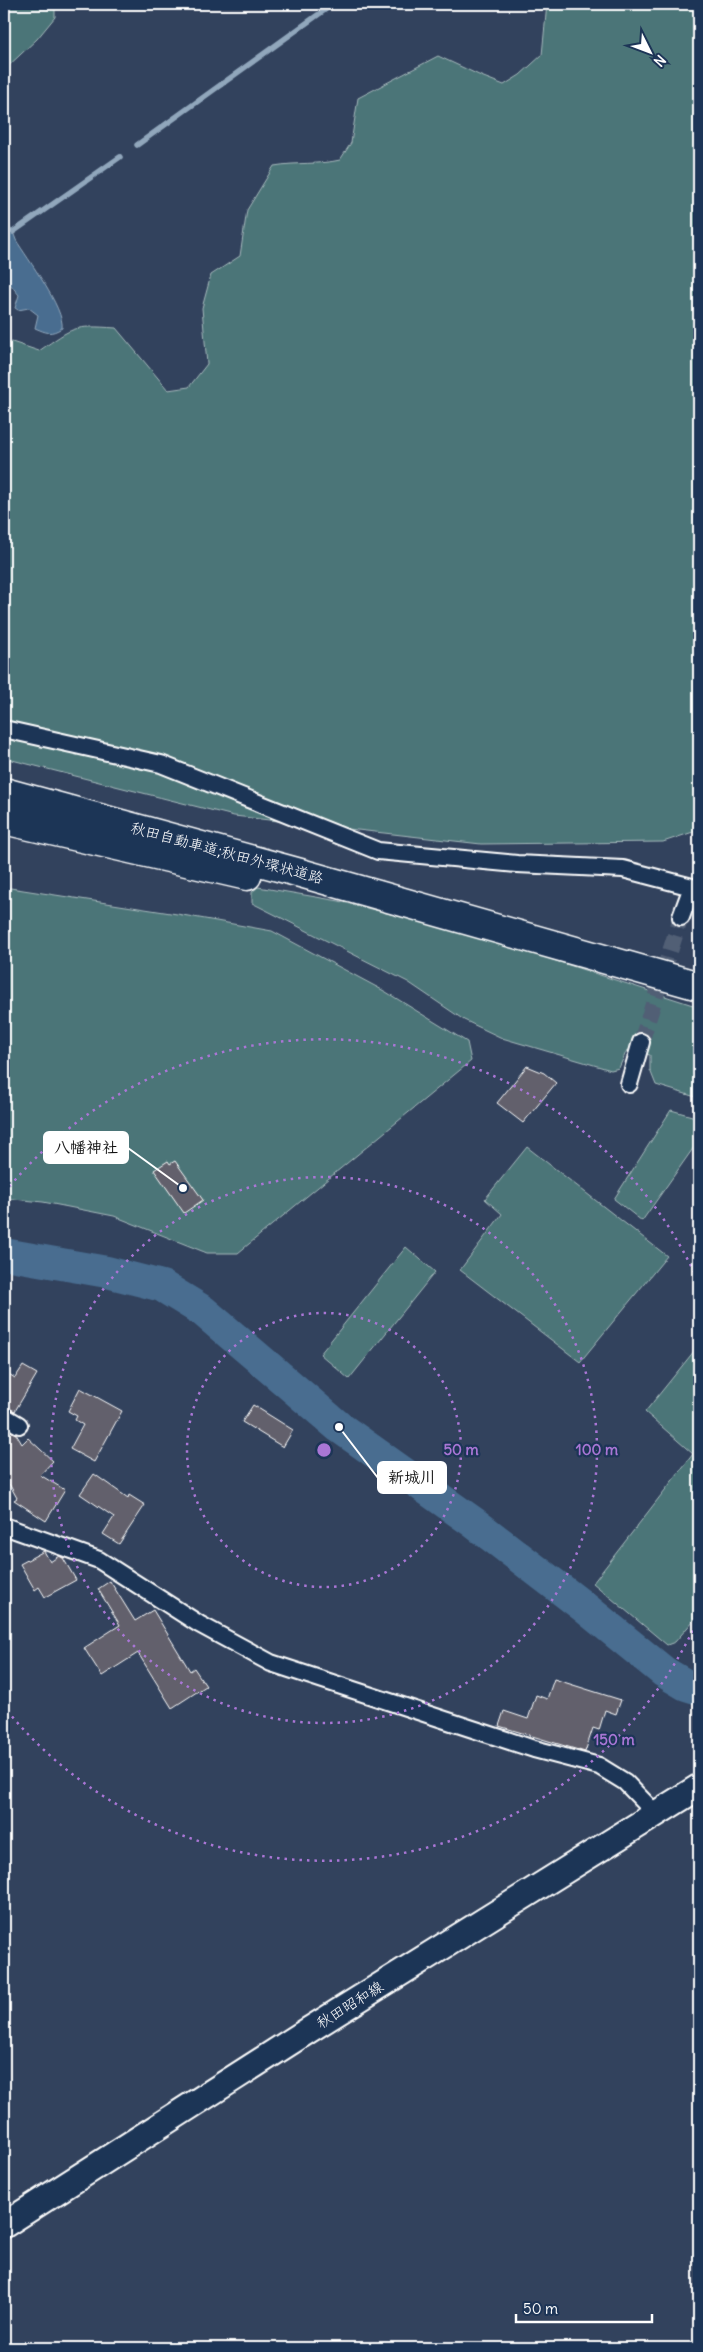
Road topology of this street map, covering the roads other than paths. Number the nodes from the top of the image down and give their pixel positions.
1 (4, 729) edge
2 (4, 792) edge
3 (4, 820) edge
4 (450, 916) junction
5 (681, 917) tunnel mouth
6 (699, 986) edge
7 (641, 1042) tunnel mouth
8 (630, 1084) dead end
9 (4, 1416) edge
10 (19, 1425) dead end
11 (4, 1526) edge
12 (699, 1787) edge
13 (656, 1814) junction
14 (4, 2226) edge

1 - 5 street
2 - 4 highway, 秋田自動車道;秋田外環状道路
3 - 4 highway, 秋田自動車道;秋田外環状道路
4 - 6 highway, 秋田自動車道;秋田外環状道路
7 - 8 street
9 - 10 street
11 - 13 street
12 - 13 main road, 秋田昭和線
13 - 14 main road, 秋田昭和線

